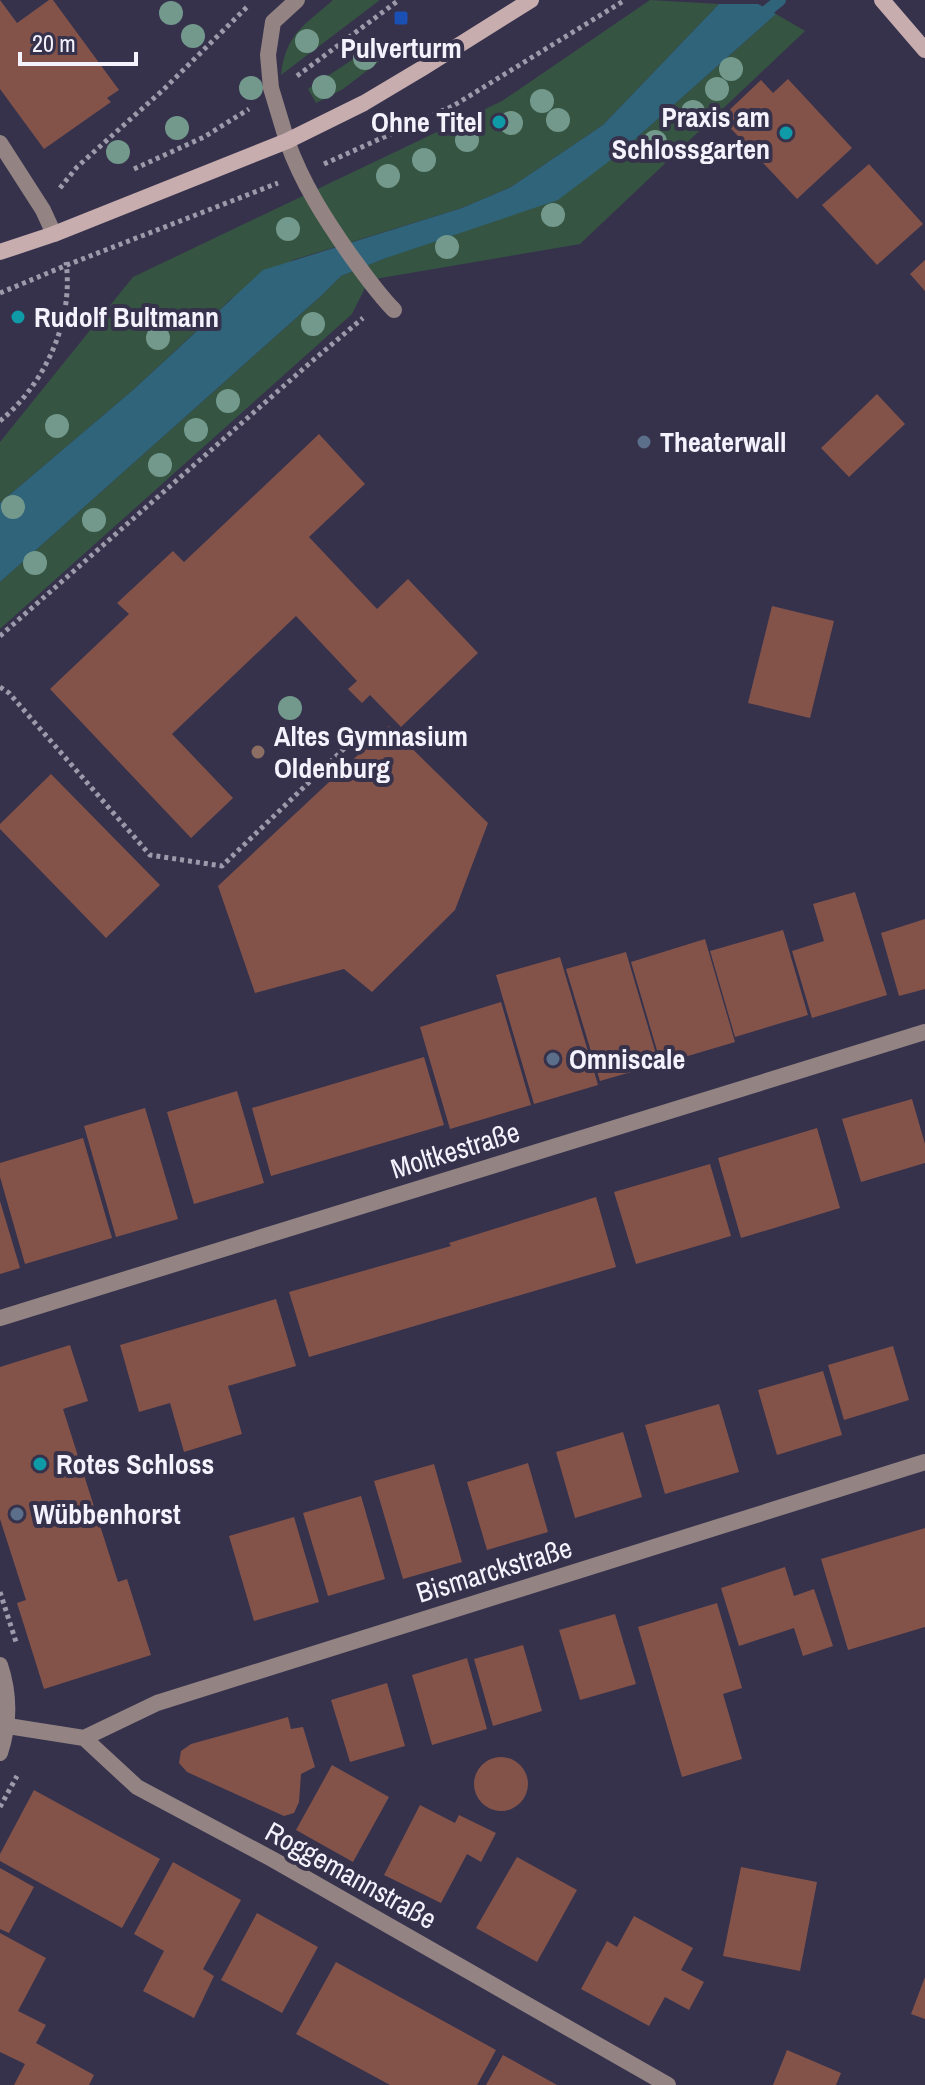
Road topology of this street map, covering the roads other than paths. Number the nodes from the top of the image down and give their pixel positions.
1 (296, 0) edge
2 (531, 0) edge
3 (882, 0) edge
4 (925, 50) edge
5 (287, 141) junction
6 (0, 143) edge
7 (54, 234) junction
8 (0, 252) edge
9 (390, 305) road end
10 (925, 1032) edge
11 (0, 1318) edge
12 (925, 1462) edge
13 (0, 1665) edge
14 (8, 1726) junction
15 (84, 1738) junction
16 (0, 1753) edge
17 (668, 2085) edge

1 - 5 street
2 - 5 street
3 - 4 street
5 - 7 street
5 - 9 street
6 - 7 street
7 - 8 street
10 - 11 street, Moltkestraße
12 - 15 street, Bismarckstraße
13 - 14 street
14 - 15 street
14 - 16 street
15 - 17 street, Roggemannstraße

